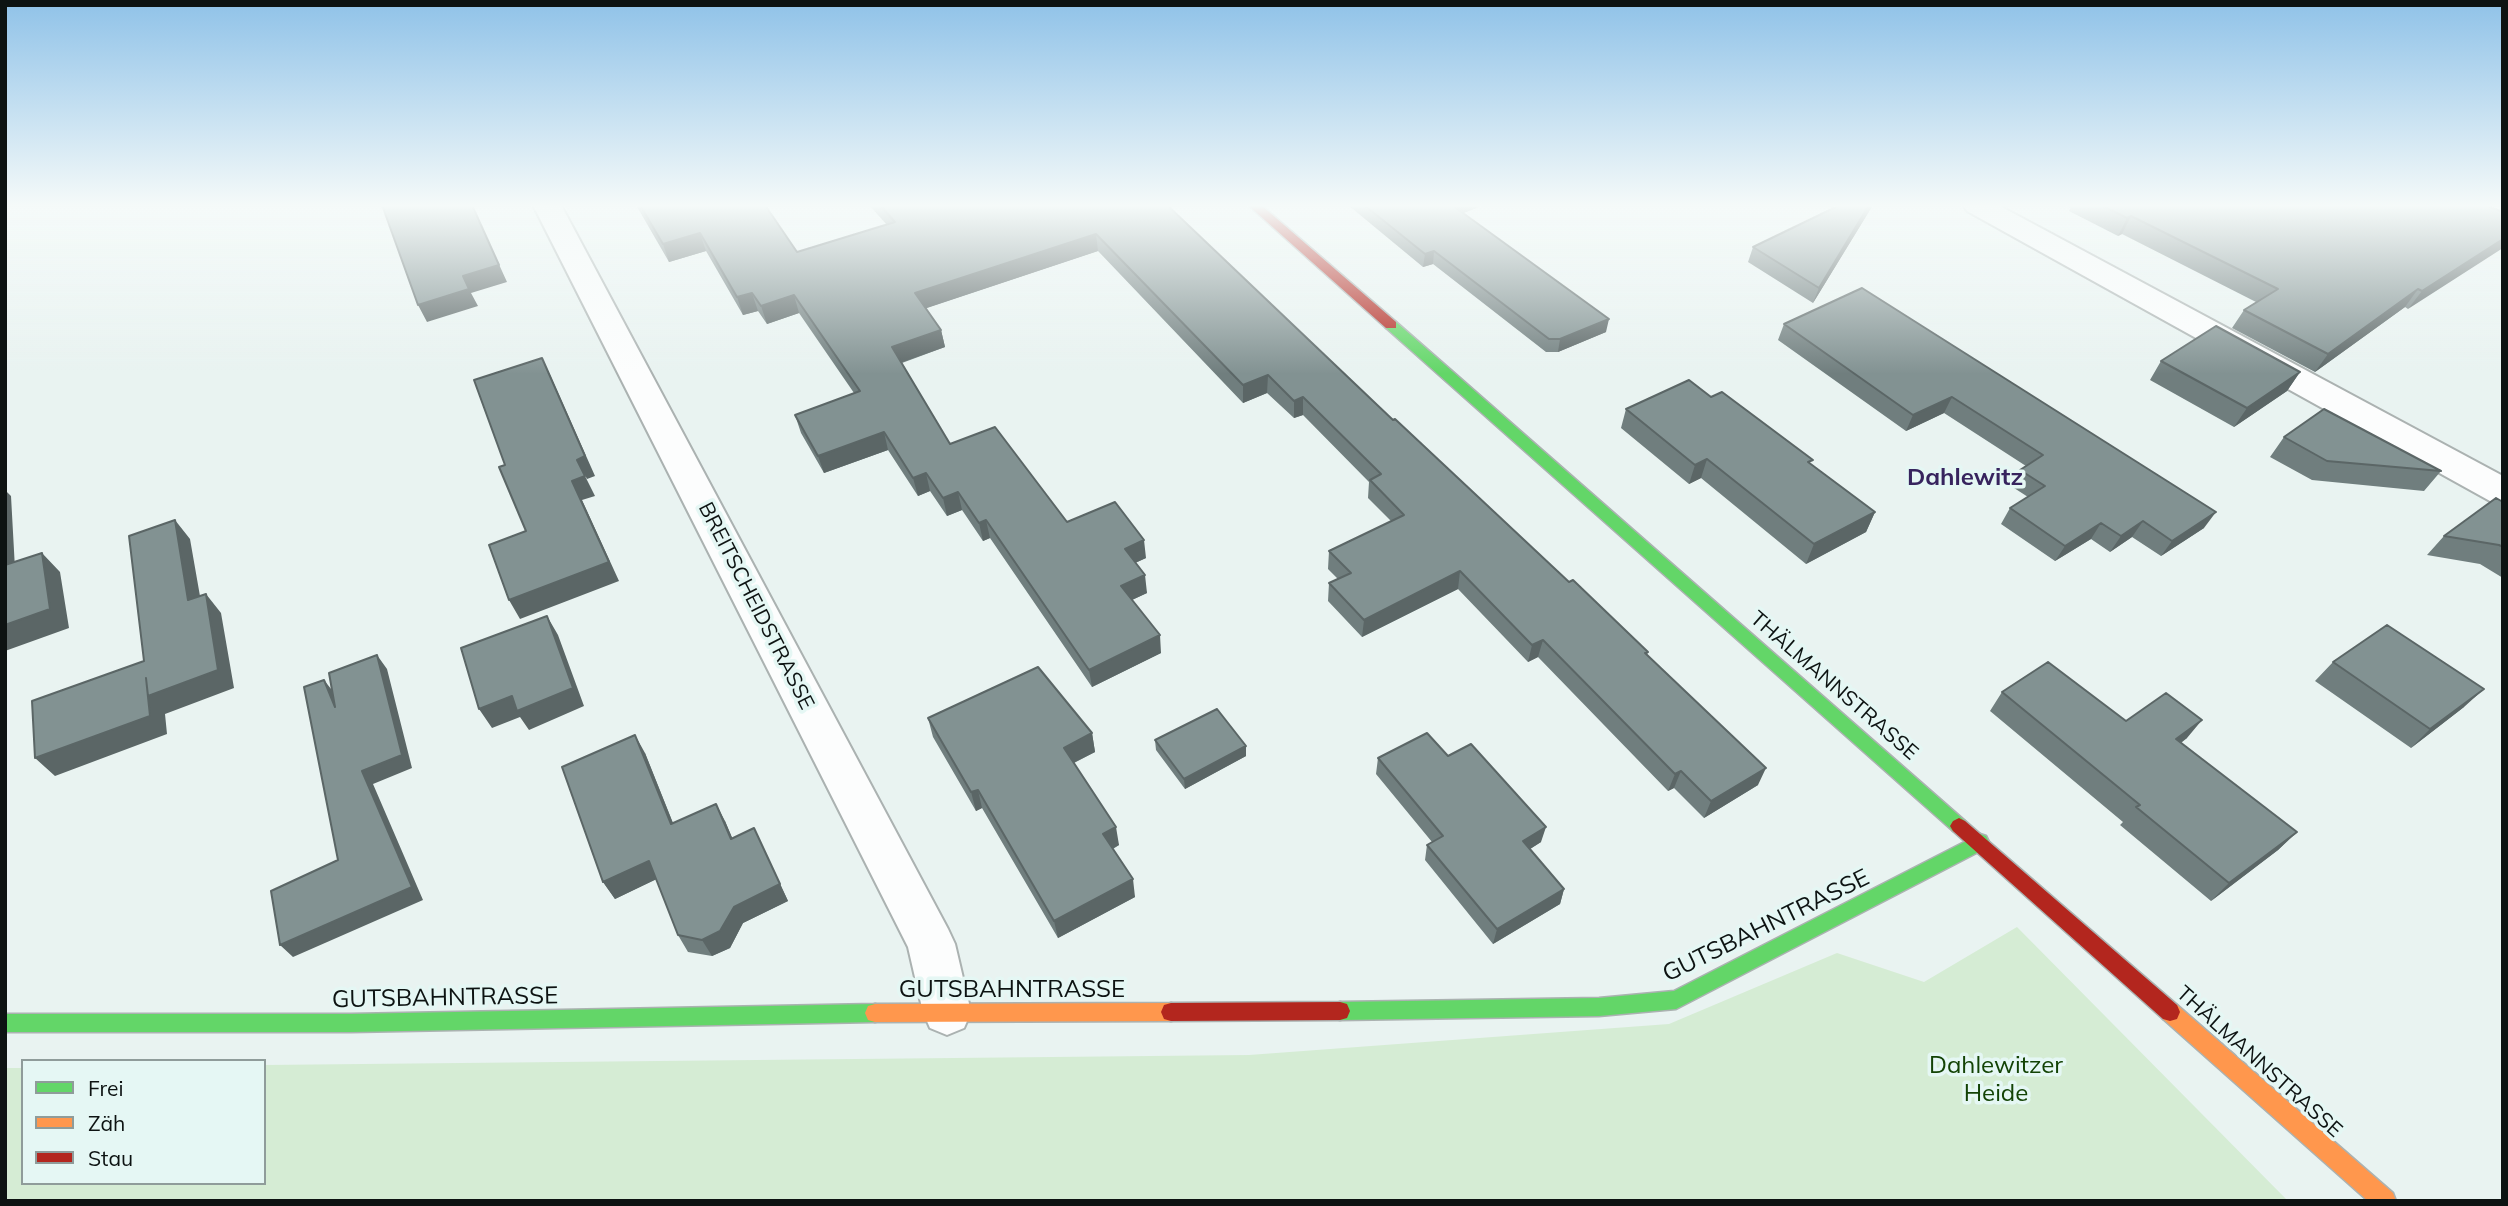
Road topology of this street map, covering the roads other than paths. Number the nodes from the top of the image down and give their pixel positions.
1 (576, 261) edge
2 (1318, 261) edge
3 (2080, 261) edge
4 (2503, 492) edge
5 (1980, 842) junction
6 (947, 1012) junction
7 (5, 1023) edge
8 (2385, 1201) edge

1 - 6 street, BREITSCHEIDSTRASSE
2 - 5 street, THÄLMANNSTRASSE
3 - 4 street
5 - 6 street, GUTSBAHNTRASSE
5 - 8 street, THÄLMANNSTRASSE
6 - 7 street, GUTSBAHNTRASSE

